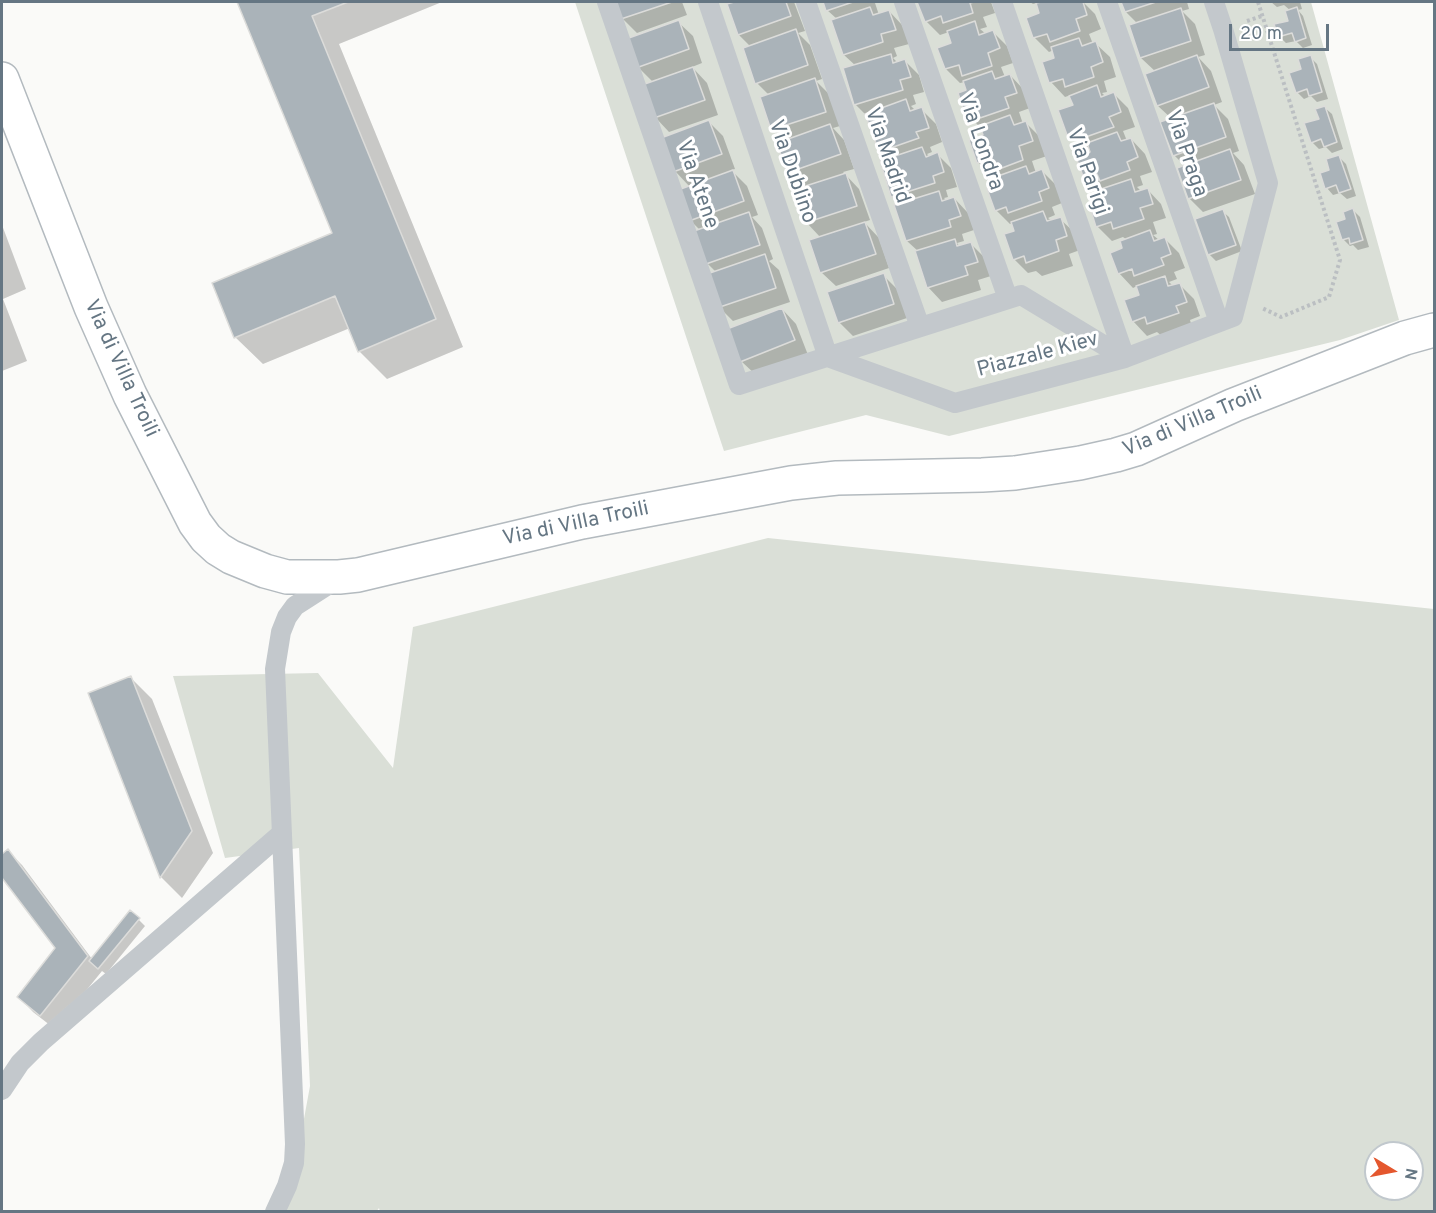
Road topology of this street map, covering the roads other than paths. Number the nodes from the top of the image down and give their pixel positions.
1 (607, 2) edge
2 (708, 2) edge
3 (806, 2) edge
4 (904, 2) edge
5 (1002, 2) edge
6 (1107, 2) edge
7 (1214, 2) edge
8 (2, 79) edge
9 (1008, 299) junction
10 (1219, 322) junction
11 (920, 327) junction
12 (1434, 330) edge
13 (828, 357) junction
14 (1125, 358) junction
15 (339, 578) junction
16 (282, 833) junction
17 (2, 1090) edge
18 (275, 1212) edge

1 - 13 lane, Via Atene
2 - 13 lane, Via Dublino
3 - 11 lane, Via Madrid
4 - 9 lane, Via Londra
5 - 14 lane, Via Parigi
6 - 10 lane, Via Praga
7 - 10 lane
8 - 15 street, Via di Villa Troili
9 - 11 lane, Piazzale Kiev
9 - 14 lane, Piazzale Kiev
10 - 14 lane
11 - 13 lane, Piazzale Kiev
12 - 15 street, Via di Villa Troili
13 - 14 lane, Piazzale Kiev
15 - 16 lane
16 - 17 lane
16 - 18 lane

